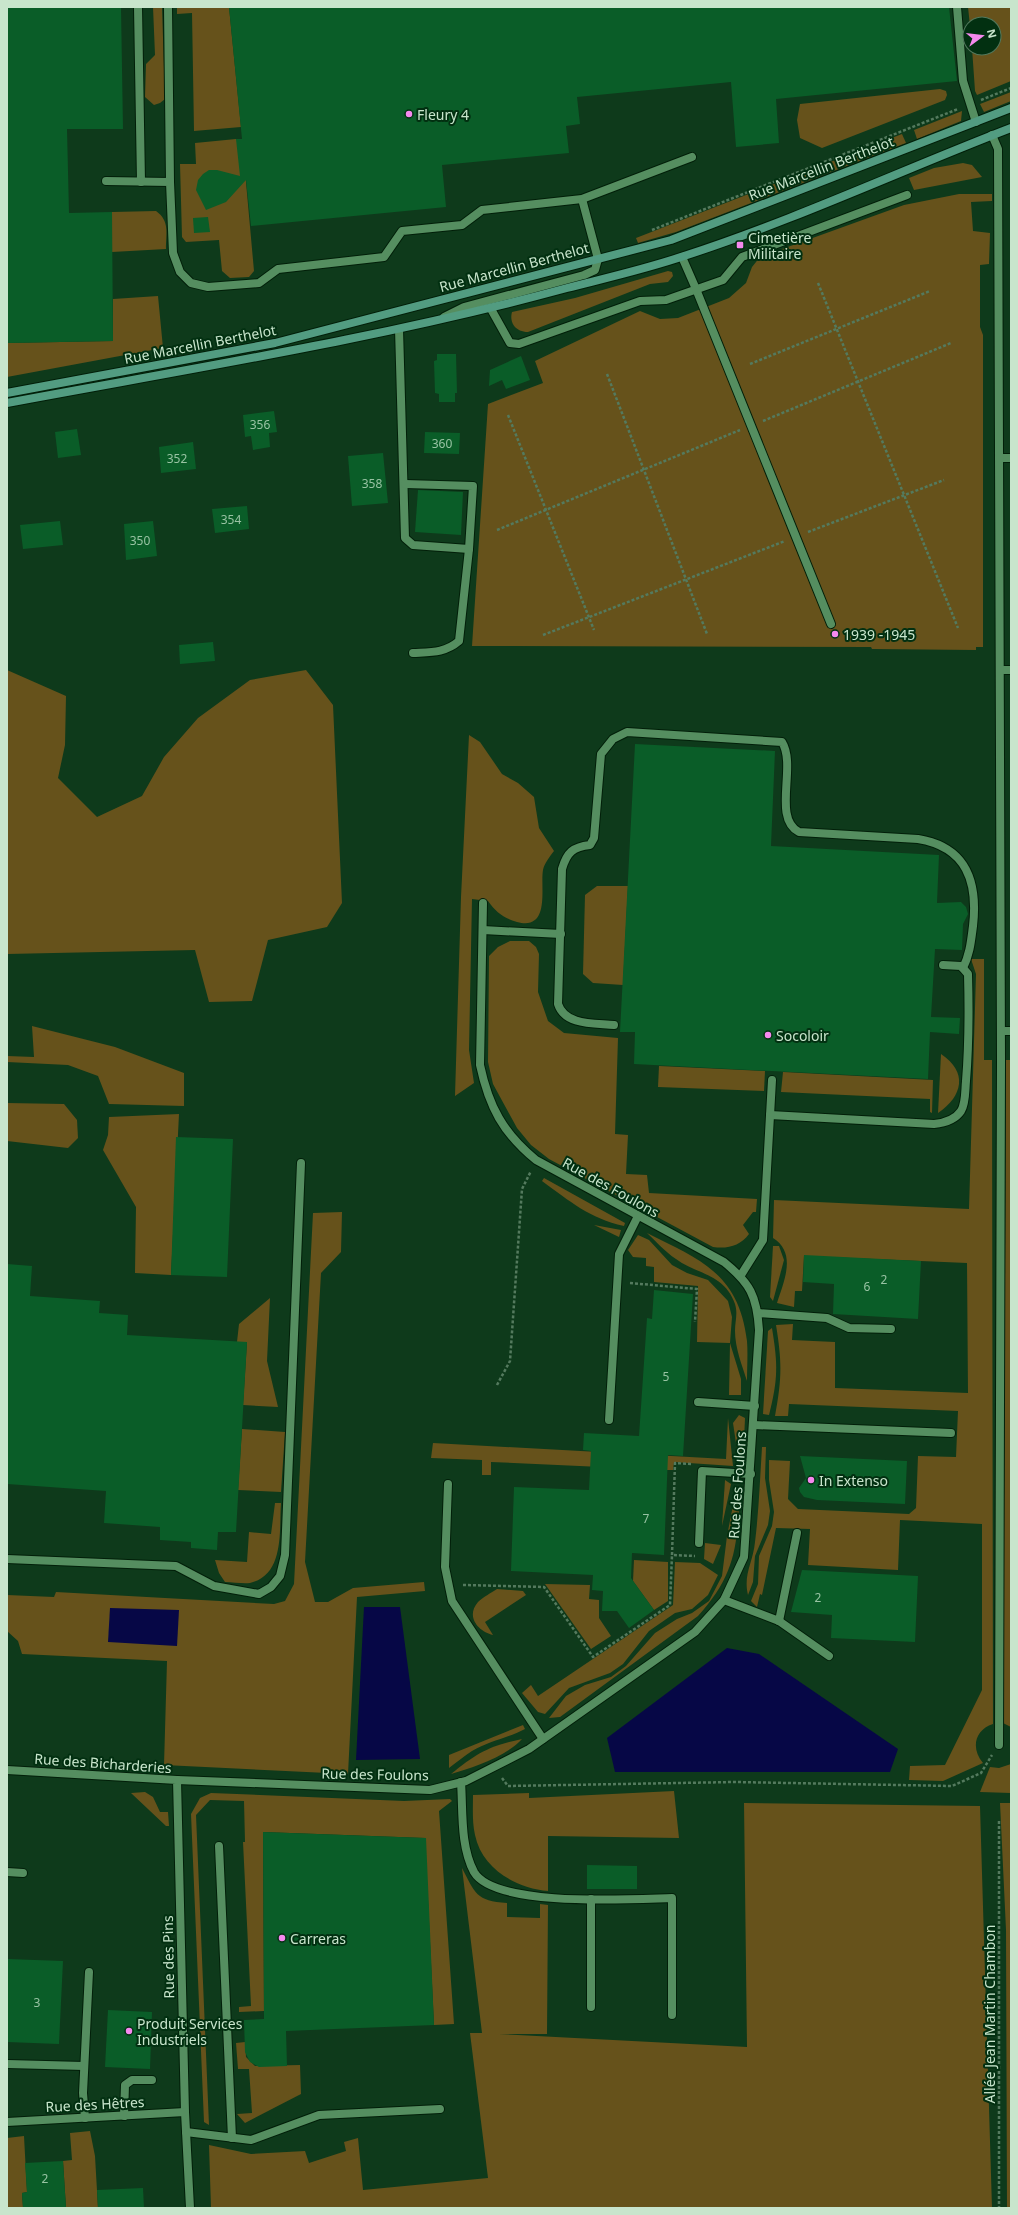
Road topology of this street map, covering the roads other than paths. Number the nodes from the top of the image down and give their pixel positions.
1 (138, 7) edge
2 (168, 7) edge
3 (957, 7) edge
4 (1011, 108) edge
5 (976, 122) junction
6 (1011, 128) edge
7 (992, 136) junction
8 (692, 157) dead end
9 (106, 181) dead end
10 (141, 182) junction
11 (170, 182) junction
12 (908, 195) dead end
13 (582, 199) junction
14 (682, 257) junction
15 (598, 259) junction
16 (696, 289) junction
17 (491, 309) junction
18 (434, 322) junction
19 (399, 329) junction
20 (7, 393) edge
21 (7, 403) edge
22 (999, 458) junction
23 (1011, 458) edge
24 (405, 484) junction
25 (469, 549) junction
26 (831, 624) dead end
27 (413, 653) dead end
28 (1001, 670) junction
29 (1011, 670) edge
30 (483, 903) dead end
31 (483, 930) junction
32 (561, 934) junction
33 (943, 965) dead end
34 (964, 968) junction
35 (614, 1025) dead end
36 (1001, 1031) junction
37 (1011, 1031) edge
38 (772, 1080) dead end
39 (770, 1115) junction
40 (301, 1163) dead end
41 (638, 1216) junction
42 (741, 1275) junction
43 (758, 1313) junction
44 (891, 1329) dead end
45 (698, 1402) dead end
46 (756, 1406) junction
47 (609, 1420) dead end
48 (754, 1425) junction
49 (951, 1433) dead end
50 (751, 1474) junction
51 (448, 1484) dead end
52 (797, 1533) dead end
53 (699, 1542) road end
54 (7, 1560) edge
55 (724, 1600) junction
56 (779, 1621) junction
57 (829, 1656) dead end
58 (543, 1739) junction
59 (999, 1745) road end
60 (7, 1770) edge
61 (177, 1780) junction
62 (461, 1782) junction
63 (177, 1801) joint
64 (219, 1846) dead end
65 (7, 1872) edge
66 (23, 1873) dead end
67 (591, 1899) junction
68 (89, 1972) dead end
69 (591, 2007) dead end
70 (672, 2015) dead end
71 (7, 2064) edge
72 (84, 2066) junction
73 (152, 2080) dead end
74 (440, 2109) dead end
75 (185, 2112) junction
76 (124, 2116) junction
77 (85, 2118) junction
78 (7, 2122) edge
79 (186, 2132) junction
80 (232, 2138) junction
81 (190, 2208) edge

1 - 10 street
2 - 11 street
3 - 5 street
4 - 5 main road, Rue Marcellin Berthelot
5 - 15 main road, Rue Marcellin Berthelot
6 - 7 main road, Rue Marcellin Berthelot
7 - 14 main road, Rue Marcellin Berthelot
7 - 22 street
8 - 13 street
9 - 10 street
10 - 11 street
11 - 13 street
12 - 16 street
13 - 15 street
14 - 16 street
14 - 17 main road, Rue Marcellin Berthelot
15 - 18 street
15 - 20 main road, Rue Marcellin Berthelot
16 - 17 street
16 - 26 street
17 - 18 main road, Rue Marcellin Berthelot
18 - 19 main road, Rue Marcellin Berthelot
19 - 21 main road, Rue Marcellin Berthelot
19 - 24 street
22 - 23 street
22 - 28 street
24 - 25 street
24 - 25 street
25 - 27 street
28 - 29 street
28 - 36 street
30 - 31 street, Rue des Foulons
31 - 32 street
31 - 41 street, Rue des Foulons
32 - 34 street
32 - 35 street
33 - 34 street
34 - 39 street
36 - 37 street
36 - 59 street
38 - 39 street
39 - 42 street
40 - 54 street
41 - 42 street, Rue des Foulons
41 - 47 street
42 - 43 street, Rue des Foulons
43 - 44 street
43 - 46 street, Rue des Foulons
45 - 46 street
46 - 48 street, Rue des Foulons
48 - 49 street
48 - 50 street, Rue des Foulons
50 - 53 street
50 - 55 street, Rue des Foulons
51 - 58 street
52 - 56 street
55 - 56 street
55 - 58 street, Rue des Foulons
56 - 57 street
58 - 62 street, Rue des Foulons
60 - 61 street, Rue des Bicharderies
61 - 62 street, Rue des Foulons
61 - 63 street, Rue des Bicharderies
62 - 67 street
63 - 75 street, Rue des Pins
64 - 80 street
65 - 66 street
67 - 69 street
67 - 70 street
68 - 72 street
71 - 72 street
72 - 77 street
73 - 76 street
74 - 80 street
75 - 76 street, Rue des Hêtres
75 - 79 street, Rue des Pins
76 - 77 street, Rue des Hêtres
77 - 78 street, Rue des Hêtres
79 - 80 street
79 - 81 street, Rue des Pins

